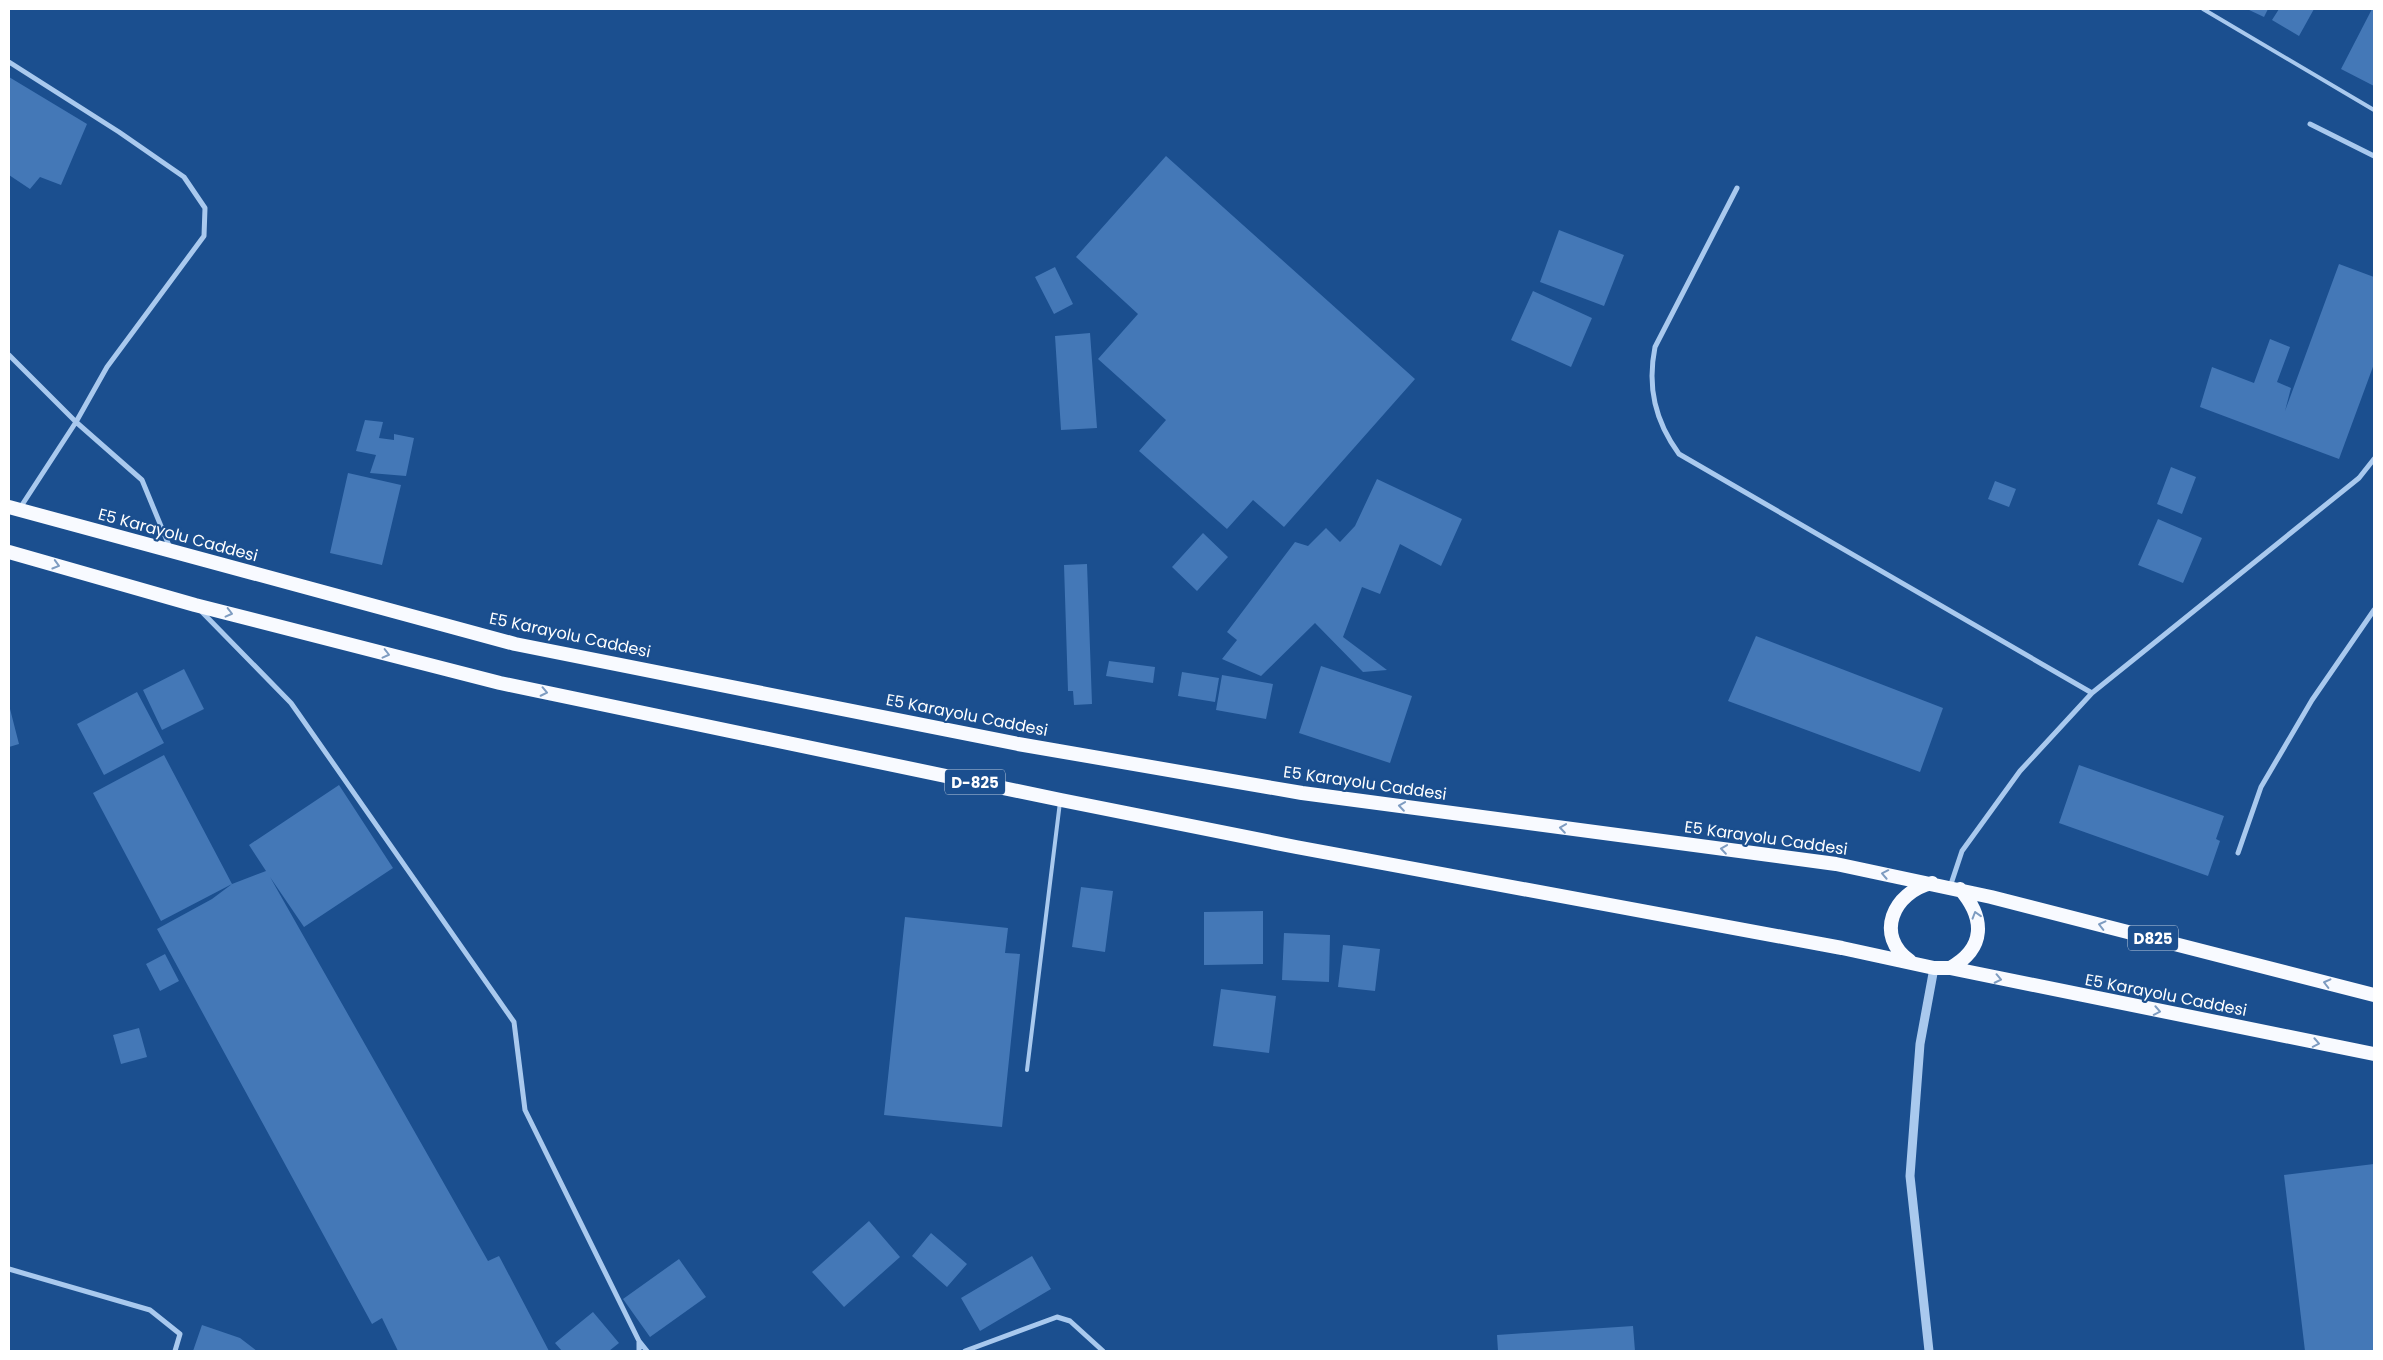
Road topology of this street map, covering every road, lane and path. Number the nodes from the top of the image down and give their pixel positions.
1 (2203, 9) edge
2 (9, 62) edge
3 (2374, 110) edge
4 (2310, 124) dead end
5 (2374, 156) edge
6 (1738, 188) dead end
7 (9, 356) edge
8 (76, 422) junction
9 (2374, 459) edge
10 (14, 509) edge
11 (9, 552) edge
12 (171, 552) junction
13 (195, 604) junction
14 (2374, 610) edge
15 (2092, 692) junction
16 (1060, 800) junction
17 (2238, 853) dead end
18 (1932, 883) junction
19 (1955, 888) junction
20 (1912, 962) junction
21 (1934, 968) junction
22 (1950, 968) junction
23 (2374, 995) edge
24 (2374, 1054) edge
25 (1027, 1070) dead end
26 (9, 1270) edge
27 (639, 1341) junction
28 (175, 1351) edge
29 (640, 1351) edge
30 (647, 1351) edge
31 (965, 1351) edge
32 (1103, 1351) edge
33 (1929, 1351) edge

1 - 3 lane
2 - 8 street
4 - 5 street
6 - 15 street
7 - 8 street
8 - 10 street
8 - 12 street
9 - 15 street
10 - 12 highway, E5 Karayolu Caddesi
11 -> 13 highway, E5 Karayolu Caddesi / D-825
18 -> 12 highway, E5 Karayolu Caddesi
13 -> 16 highway, E5 Karayolu Caddesi / D-825
13 - 27 street
14 - 17 street
15 - 19 street
16 - 20 highway, E5 Karayolu Caddesi / D-825
16 - 25 lane
18 - 19 highway, E5 Karayolu Caddesi / D825
18 - 20 highway
22 -> 19 highway
23 -> 19 highway, E5 Karayolu Caddesi / D825
20 - 21 highway, E5 Karayolu Caddesi / D-825
21 - 22 highway, E5 Karayolu Caddesi / D-825
21 - 33 street
22 -> 24 highway, E5 Karayolu Caddesi
26 - 28 street
27 - 29 street
27 - 30 street
31 - 32 street

